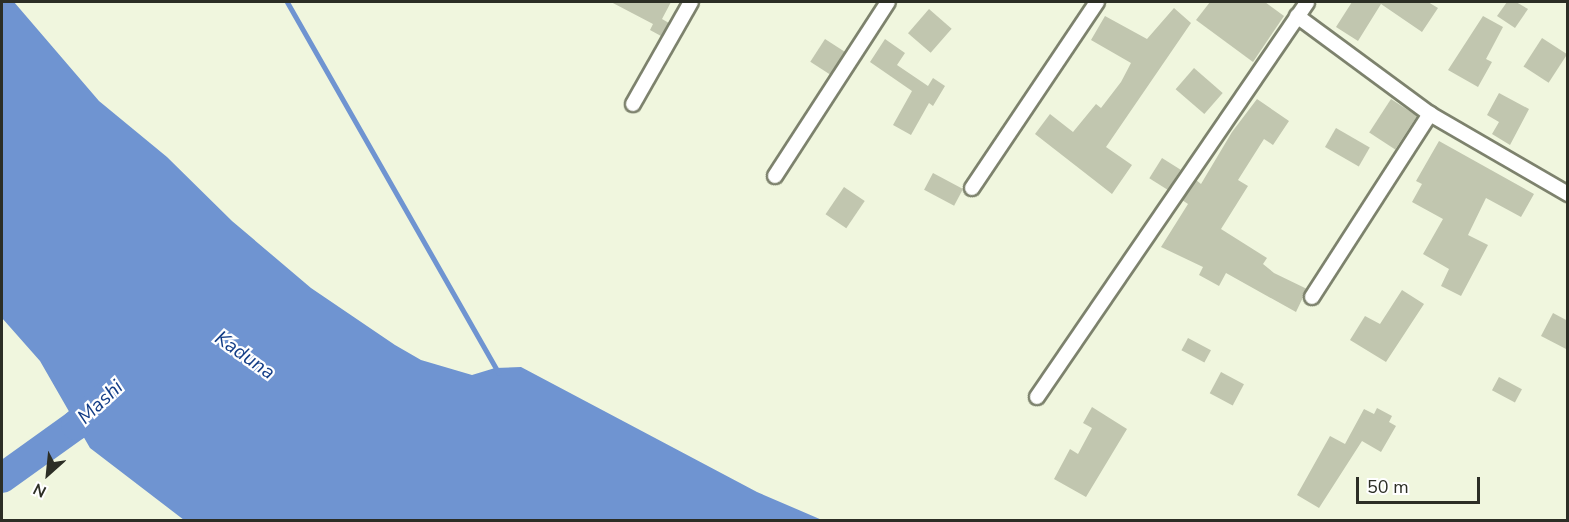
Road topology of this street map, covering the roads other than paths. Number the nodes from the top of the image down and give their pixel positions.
1 (691, 2) edge
2 (888, 2) edge
3 (1097, 2) edge
4 (1307, 2) edge
5 (1297, 16) junction
6 (633, 104) dead end
7 (1430, 114) junction
8 (775, 176) dead end
9 (972, 188) dead end
10 (1568, 194) edge
11 (1312, 297) dead end
12 (1037, 398) dead end

1 - 6 street
2 - 8 street
3 - 9 street
4 - 5 street
5 - 7 street
5 - 12 street
7 - 10 street
7 - 11 street

